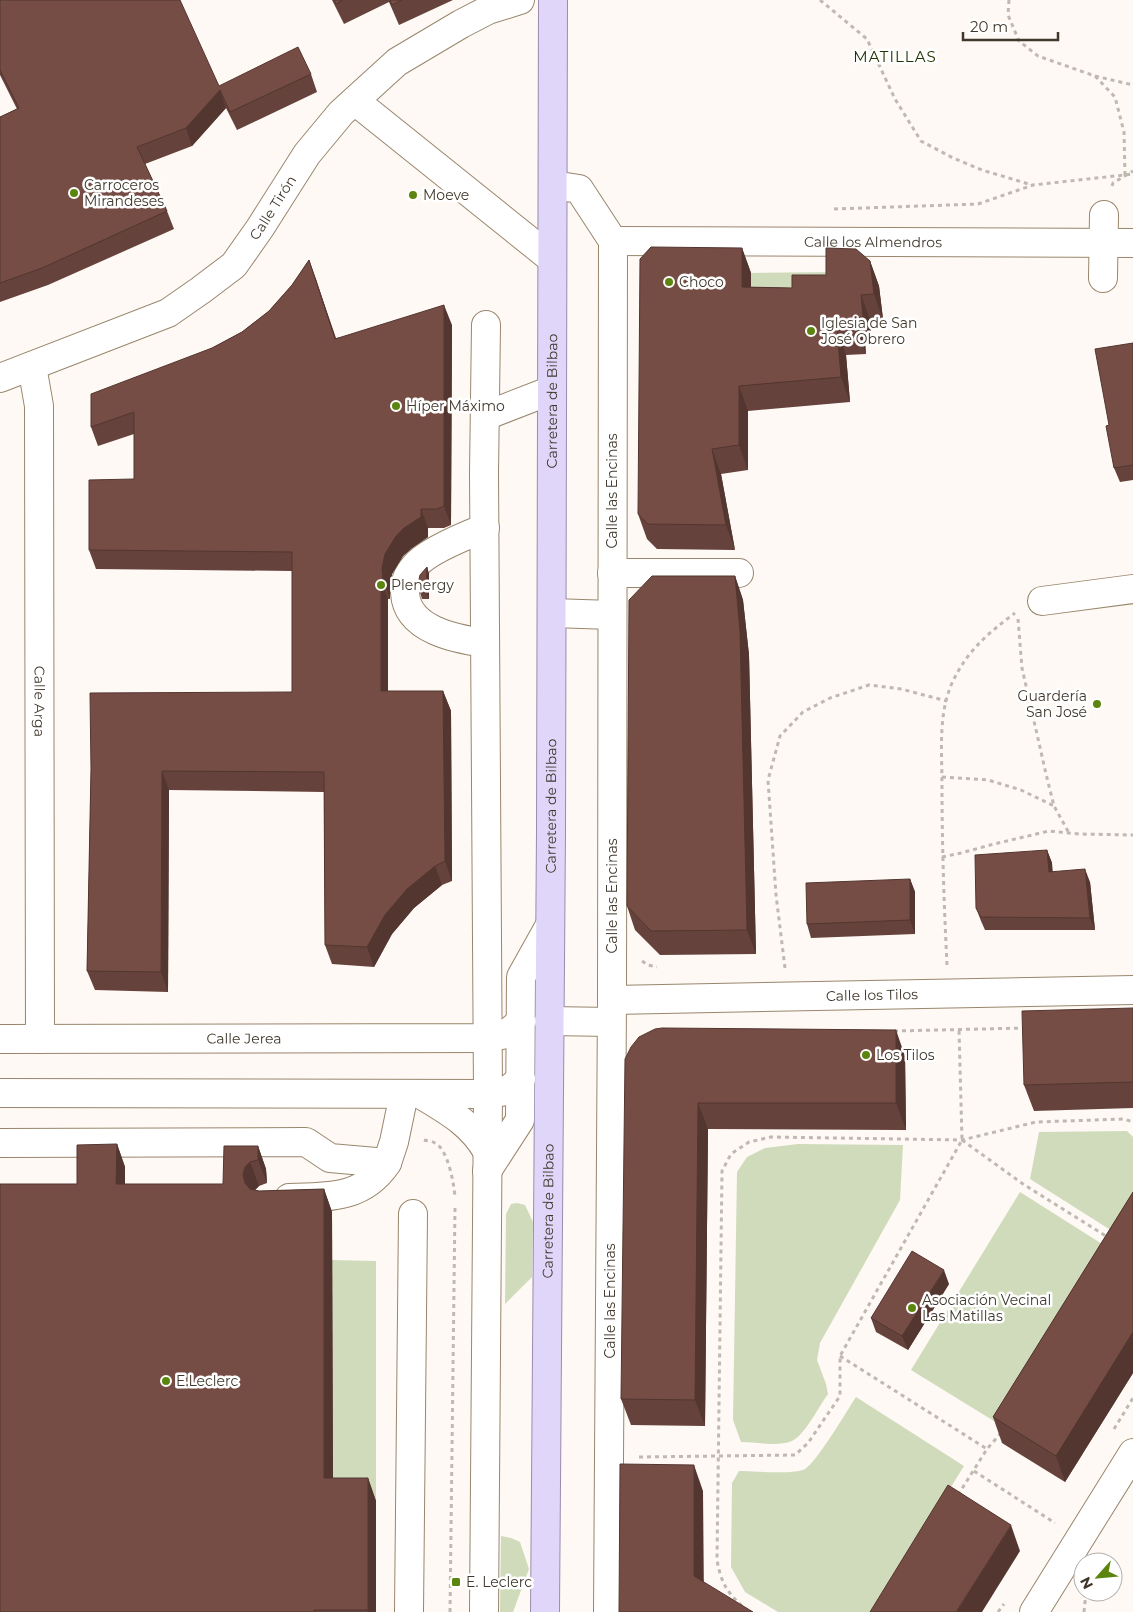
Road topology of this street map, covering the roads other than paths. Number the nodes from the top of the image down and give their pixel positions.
1 (520, 0) edge
2 (553, 0) edge
3 (355, 101) junction
4 (566, 187) junction
5 (1104, 214) dead end
6 (613, 241) junction
7 (1103, 243) junction
8 (1133, 243) edge
9 (552, 259) junction
10 (1103, 278) dead end
11 (486, 325) dead end
12 (32, 366) junction
13 (0, 378) edge
14 (552, 390) junction
15 (484, 416) junction
16 (485, 528) junction
17 (612, 573) junction
18 (739, 574) dead end
19 (1133, 589) edge
20 (1042, 601) dead end
21 (552, 613) junction
22 (612, 615) junction
23 (486, 643) junction
24 (550, 926) junction
25 (1133, 990) edge
26 (612, 1011) junction
27 (549, 1021) junction
28 (521, 1022) junction
29 (487, 1038) junction
30 (0, 1039) edge
31 (40, 1039) junction
32 (520, 1079) junction
33 (0, 1094) edge
34 (412, 1094) junction
35 (488, 1094) junction
36 (0, 1142) edge
37 (487, 1161) junction
38 (387, 1163) junction
39 (267, 1199) edge
40 (413, 1214) dead end
41 (1133, 1453) edge
42 (409, 1612) edge
43 (484, 1612) edge
44 (545, 1612) edge
45 (608, 1612) edge
46 (1034, 1612) edge

1 - 3 street, Calle Tirón
2 - 4 main road, Carretera de Bilbao
3 - 9 street
3 - 12 street, Calle Tirón
4 - 6 street
4 - 9 main road, Carretera de Bilbao
5 - 7 street
6 - 7 street, Calle los Almendros
6 - 17 street, Calle las Encinas
7 - 8 street, Calle los Almendros
7 - 10 street
9 - 14 main road, Carretera de Bilbao
11 - 15 street
12 - 13 street, Calle Tirón
12 - 31 street, Calle Arga
14 - 15 street
14 - 21 main road, Carretera de Bilbao
15 - 16 street
16 - 23 street
16 - 23 street
17 - 18 street
17 - 22 street, Calle las Encinas
19 - 20 street
21 - 22 street
21 - 24 main road, Carretera de Bilbao
22 - 26 street, Calle las Encinas
23 - 29 street
24 - 27 main road, Carretera de Bilbao
24 - 28 street
25 - 26 street, Calle los Tilos
26 - 27 street, Calle los Tilos
26 - 45 street, Calle las Encinas
27 - 44 main road, Carretera de Bilbao
28 - 29 street, Calle Jerea
28 - 32 street
29 - 31 street, Calle Jerea
29 - 35 street
30 - 31 street, Calle Jerea
32 - 35 street
32 - 37 street
33 - 34 street
34 - 35 street
34 - 37 street
34 - 38 street
35 - 37 street
36 - 38 street
37 - 43 street
38 - 39 street
40 - 42 street
41 - 46 street

